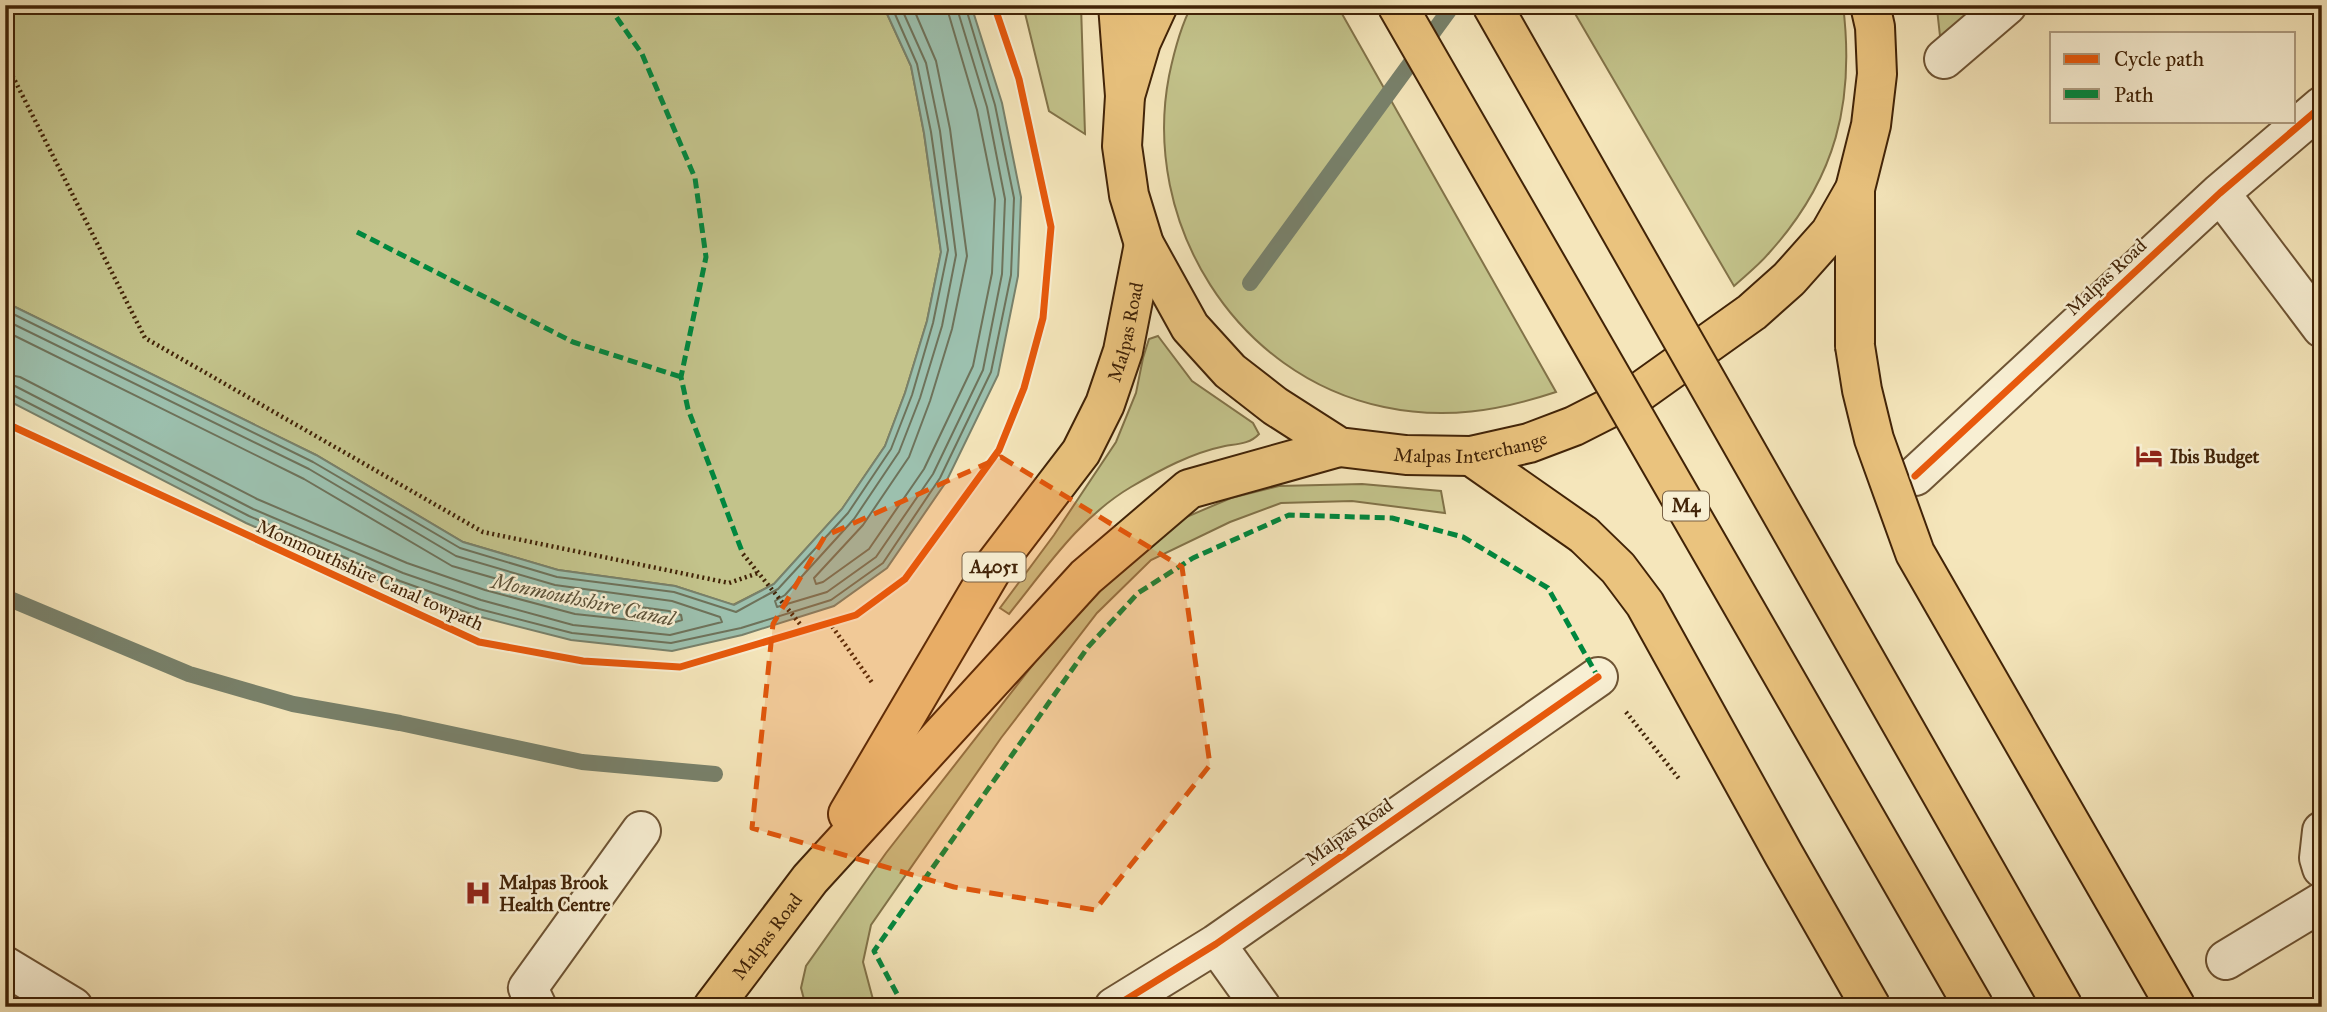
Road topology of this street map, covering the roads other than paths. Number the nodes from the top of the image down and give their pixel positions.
1 (1118, 5) edge
2 (1158, 5) edge
3 (1397, 5) edge
4 (1492, 5) edge
5 (2007, 5) edge
6 (1876, 12) edge
7 (1944, 59) dead end
8 (1125, 96) junction
9 (2322, 106) edge
10 (1855, 189) junction
11 (2220, 193) junction
12 (1144, 244) junction
13 (2322, 328) edge
14 (1339, 447) junction
15 (1471, 456) junction
16 (1915, 475) dead end
17 (1598, 677) road end
18 (640, 831) dead end
19 (2322, 831) edge
20 (2322, 868) edge
21 (810, 879) junction
22 (2322, 902) edge
23 (1216, 944) junction
24 (2226, 960) dead end
25 (5, 966) edge
26 (727, 1002) edge
27 (73, 1007) edge
28 (537, 1007) edge
29 (1114, 1007) edge
30 (1261, 1007) edge
31 (1871, 1007) edge
32 (1974, 1007) edge
33 (2063, 1007) edge
34 (2176, 1007) edge

1 - 8 main road
2 - 8 main road, Malpas Interchange
3 - 32 main road, M4, bridge
4 - 33 main road, bridge
5 - 7 street
6 - 10 main road, Malpas Interchange
8 - 12 main road, Malpas Interchange
9 - 11 street, Malpas Road
10 - 15 main road, Malpas Interchange
10 - 34 main road, bridge
11 - 13 street
11 - 16 street, Malpas Road
12 - 14 main road, Malpas Interchange
12 - 21 main road, Malpas Road / A4051
14 - 15 main road, Malpas Interchange
14 - 21 main road, Malpas Road / A4051
15 - 31 main road, bridge
17 - 23 street, Malpas Road
18 - 28 street
19 - 20 street
21 - 26 main road, Malpas Road / A4051
22 - 24 street
23 - 29 street, Malpas Road
23 - 30 street
25 - 27 street

